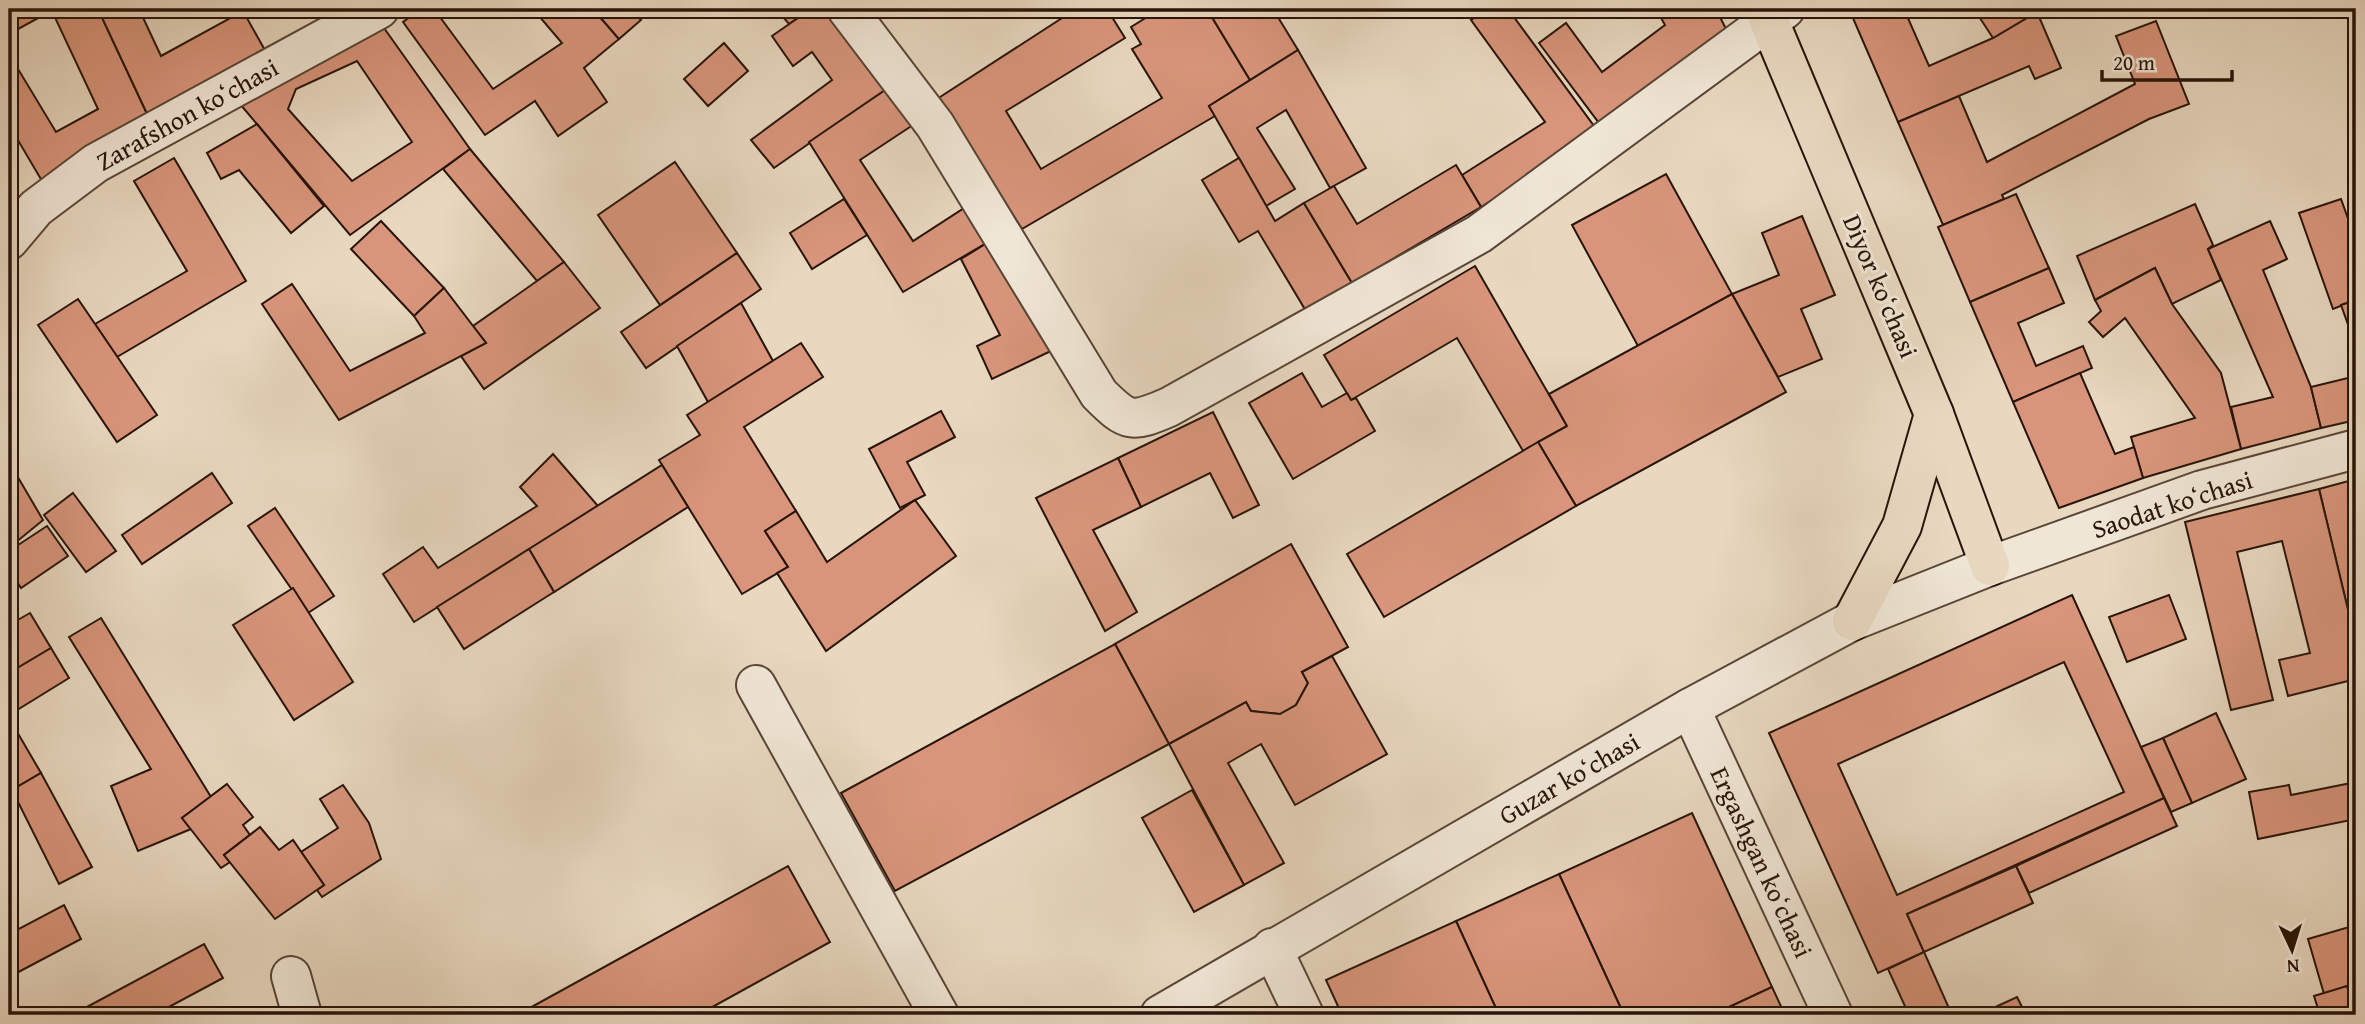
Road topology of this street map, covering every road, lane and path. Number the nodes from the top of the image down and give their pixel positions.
1 (847, 9) edge
2 (369, 11) edge
3 (1773, 13) edge
4 (9, 240) edge
5 (1934, 414) junction
6 (2356, 449) edge
7 (1990, 566) junction
8 (1852, 621) junction
9 (756, 685) dead end
10 (1690, 708) junction
11 (1272, 948) junction
12 (291, 975) dead end
13 (302, 1015) edge
14 (940, 1015) edge
15 (1160, 1015) edge
16 (1304, 1015) edge
17 (1833, 1015) edge

1 - 3 street
2 - 4 street, Zarafshon koʻchasi
3 - 5 main road, Diyor koʻchasi
5 - 7 main road, Diyor koʻchasi
5 - 8 main road
6 - 7 street, Saodat koʻchasi
7 - 8 street, Guzar koʻchasi
8 - 10 street, Guzar koʻchasi
9 - 14 street
10 - 11 street, Guzar koʻchasi
10 - 17 street, Ergashgan koʻchasi
11 - 15 street, Guzar koʻchasi
11 - 16 street
12 - 13 street

